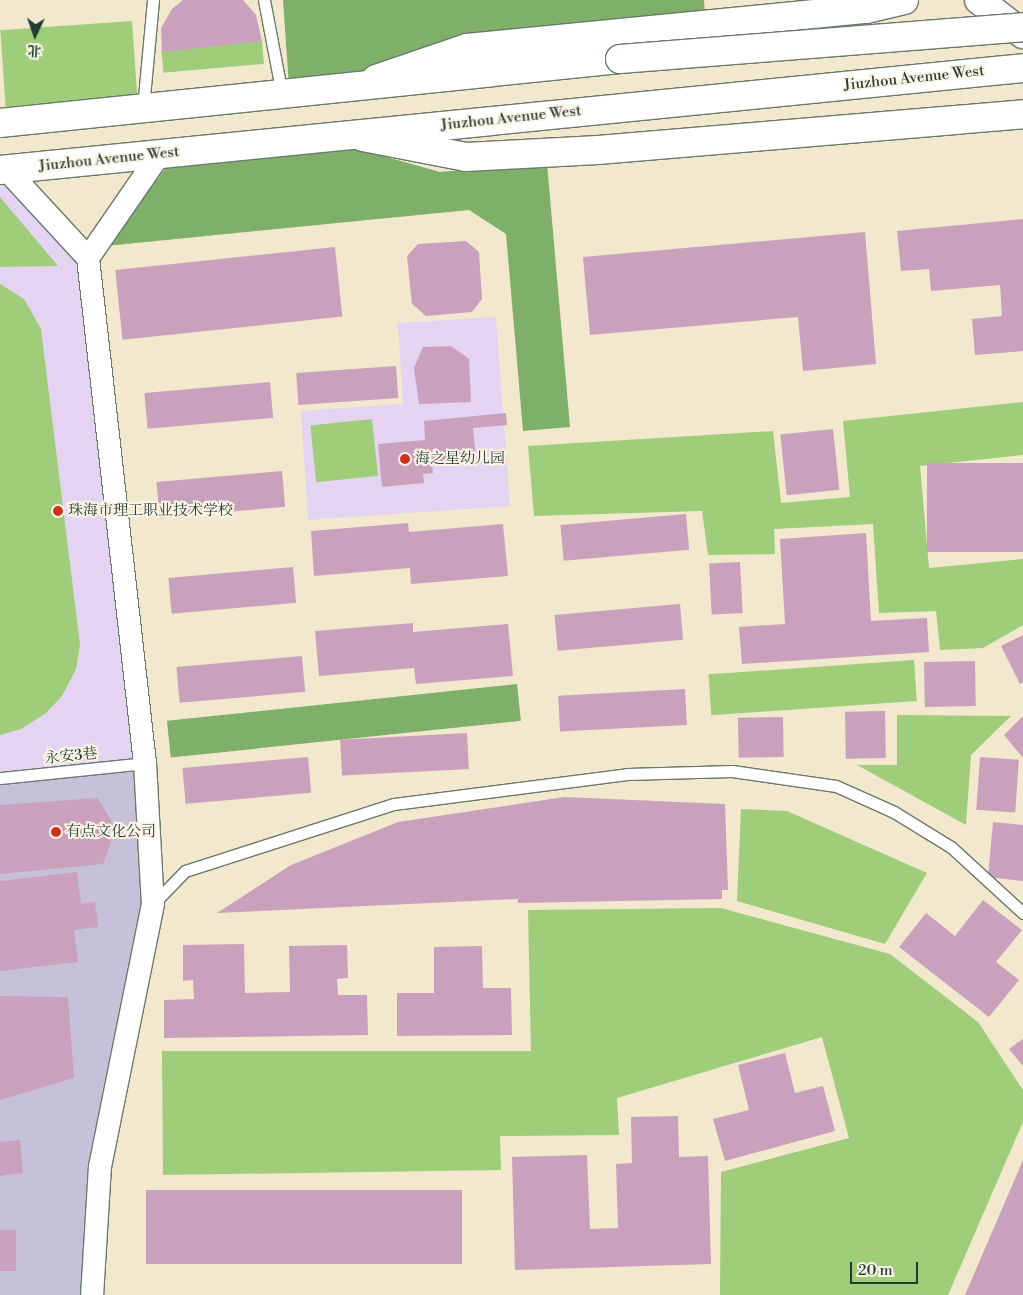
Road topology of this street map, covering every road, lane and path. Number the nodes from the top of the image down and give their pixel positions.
1 (153, 0) edge
2 (264, 0) edge
3 (904, 0) edge
4 (979, 0) edge
5 (1023, 27) edge
6 (1023, 34) edge
7 (1023, 68) edge
8 (351, 87) junction
9 (282, 95) junction
10 (143, 110) junction
11 (1023, 114) edge
12 (0, 123) edge
13 (352, 135) junction
14 (159, 154) junction
15 (3, 170) edge
16 (88, 258) junction
17 (145, 763) junction
18 (0, 778) edge
19 (153, 904) junction
20 (1023, 913) edge
21 (92, 1295) edge

1 - 10 lane
2 - 9 lane
3 - 8 main road
4 - 6 main road
5 - 8 main road, bridge
7 - 13 main road, Jiuzhou Avenue West
8 - 9 main road
9 - 10 main road
10 - 12 main road
11 - 13 main road
13 - 14 main road, Jiuzhou Avenue West
14 - 15 main road, Jiuzhou Avenue West
14 - 16 street
15 - 16 street
16 - 17 street
17 - 18 lane, 永安3巷
17 - 19 street
19 - 20 lane
19 - 21 street

